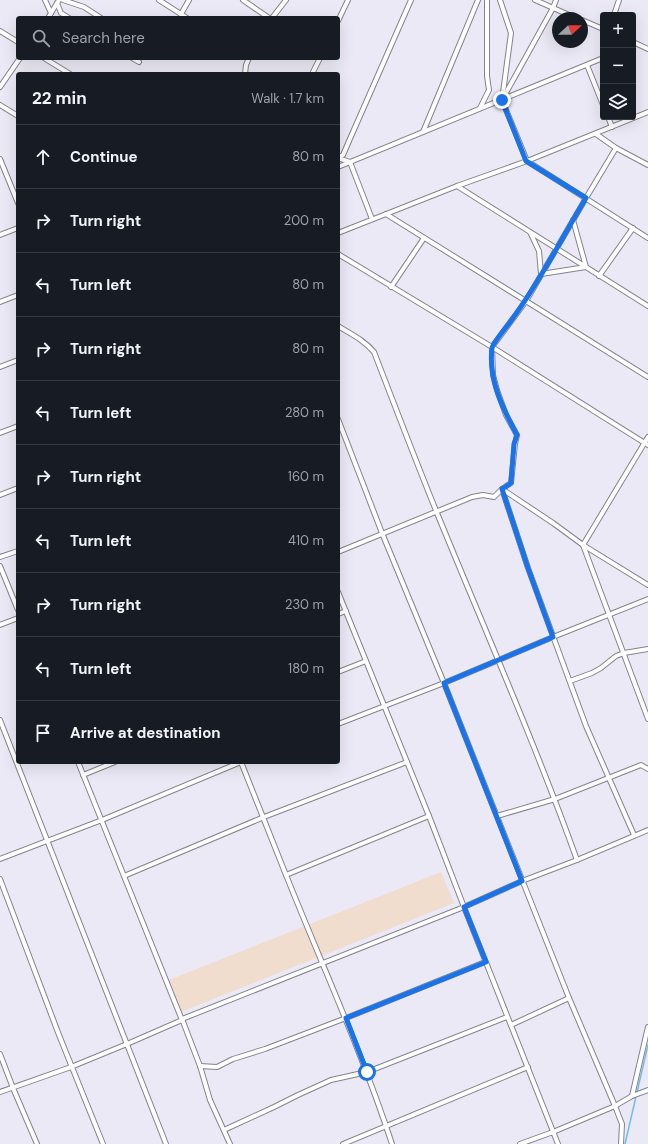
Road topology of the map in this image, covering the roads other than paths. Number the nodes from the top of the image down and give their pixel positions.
1 (45, 0) edge
2 (63, 0) edge
3 (159, 0) edge
4 (189, 0) edge
5 (243, 0) edge
6 (286, 0) edge
7 (348, 0) edge
8 (411, 0) edge
9 (478, 0) edge
10 (487, 0) edge
11 (500, 0) edge
12 (535, 0) edge
13 (556, 0) edge
14 (619, 0) edge
15 (58, 1) edge
16 (553, 8) junction
17 (562, 12) edge
18 (615, 12) edge
19 (51, 13) junction
20 (181, 14) junction
21 (49, 16) edge
22 (66, 16) edge
23 (98, 16) edge
24 (184, 16) edge
25 (267, 16) edge
26 (272, 16) edge
27 (340, 17) edge
28 (588, 23) edge
29 (600, 28) edge
30 (0, 31) edge
31 (16, 41) edge
32 (636, 44) edge
33 (648, 49) edge
34 (600, 59) edge
35 (19, 60) edge
36 (47, 60) edge
37 (136, 60) edge
38 (248, 60) edge
39 (319, 60) edge
40 (139, 62) dead end
41 (587, 65) junction
42 (67, 72) edge
43 (245, 72) edge
44 (313, 72) edge
45 (0, 87) edge
46 (600, 98) edge
47 (502, 100) junction
48 (0, 105) edge
49 (480, 108) junction
50 (648, 112) edge
51 (16, 115) edge
52 (609, 120) edge
53 (612, 127) junction
54 (423, 132) junction
55 (596, 134) junction
56 (616, 148) junction
57 (340, 157) edge
58 (0, 159) edge
59 (340, 159) edge
60 (526, 161) junction
61 (350, 162) junction
62 (340, 166) edge
63 (648, 166) edge
64 (457, 186) junction
65 (16, 198) edge
66 (586, 198) junction
67 (386, 214) junction
68 (372, 219) junction
69 (573, 220) junction
70 (633, 228) junction
71 (16, 229) edge
72 (340, 232) edge
73 (529, 232) junction
74 (0, 235) edge
75 (424, 238) junction
76 (648, 238) edge
77 (556, 248) junction
78 (340, 255) edge
79 (586, 267) junction
80 (541, 274) junction
81 (599, 276) junction
82 (391, 287) junction
83 (16, 296) edge
84 (526, 301) junction
85 (0, 302) edge
86 (648, 306) edge
87 (340, 327) edge
88 (492, 347) junction
89 (16, 361) edge
90 (0, 367) edge
91 (648, 377) edge
92 (340, 424) edge
93 (16, 427) edge
94 (0, 433) edge
95 (648, 437) edge
96 (646, 444) edge
97 (16, 489) edge
98 (502, 489) junction
99 (0, 495) edge
100 (437, 512) junction
101 (382, 533) junction
102 (583, 545) junction
103 (340, 551) edge
104 (16, 552) edge
105 (0, 558) edge
106 (0, 566) edge
107 (648, 585) edge
108 (340, 597) edge
109 (648, 599) edge
110 (16, 605) edge
111 (346, 611) junction
112 (340, 613) edge
113 (609, 615) junction
114 (16, 619) edge
115 (0, 625) edge
116 (553, 637) junction
117 (648, 649) edge
118 (624, 653) junction
119 (498, 660) junction
120 (366, 661) junction
121 (340, 671) edge
122 (570, 681) junction
123 (444, 683) junction
124 (385, 706) junction
125 (648, 719) edge
126 (0, 720) edge
127 (340, 723) edge
128 (16, 761) edge
129 (407, 762) junction
130 (17, 764) edge
131 (79, 764) edge
132 (110, 764) edge
133 (236, 764) edge
134 (242, 764) edge
135 (648, 768) edge
136 (83, 775) junction
137 (608, 777) junction
138 (555, 799) junction
139 (429, 816) junction
140 (497, 816) junction
141 (264, 817) junction
142 (102, 820) junction
143 (648, 830) edge
144 (634, 836) junction
145 (48, 842) junction
146 (0, 859) edge
147 (577, 860) junction
148 (286, 875) junction
149 (124, 876) junction
150 (0, 879) edge
151 (522, 881) junction
152 (464, 907) junction
153 (323, 962) junction
154 (486, 962) junction
155 (569, 998) junction
156 (507, 1017) junction
157 (346, 1018) junction
158 (182, 1020) junction
159 (511, 1025) junction
160 (648, 1027) edge
161 (127, 1044) junction
162 (0, 1054) edge
163 (71, 1066) junction
164 (200, 1066) junction
165 (528, 1067) junction
166 (367, 1072) junction
167 (13, 1088) junction
168 (648, 1090) edge
169 (0, 1092) edge
170 (632, 1096) junction
171 (615, 1106) junction
172 (386, 1127) junction
173 (224, 1130) junction
174 (553, 1132) junction
175 (35, 1143) edge
176 (103, 1144) edge
177 (166, 1144) edge
178 (230, 1144) edge
179 (343, 1144) edge
180 (392, 1144) edge
181 (520, 1144) edge
182 (558, 1144) edge
183 (621, 1144) edge

1 - 19 street
2 - 23 street
3 - 20 street
4 - 20 street
5 - 25 street
6 - 26 street
7 - 27 street
8 - 57 street
9 - 54 street
10 - 49 street
11 - 47 street
12 - 16 street
13 - 16 street
14 - 18 street
15 - 19 street
15 - 22 street
16 - 17 street
16 - 47 street
19 - 21 street
20 - 24 street
28 - 29 street
30 - 31 street
32 - 33 street
34 - 41 street
35 - 45 street
36 - 42 street
37 - 40 street
38 - 43 street
39 - 44 street
41 - 46 street
41 - 47 street
47 - 49 street
47 - 60 street
48 - 51 street
49 - 54 street
50 - 53 street
52 - 53 street
53 - 55 street
54 - 61 street
55 - 56 street
55 - 60 street
56 - 63 street
56 - 66 street
58 - 65 street
59 - 61 street
60 - 64 street
60 - 66 street
61 - 62 street
61 - 68 street
64 - 67 street
64 - 73 street
66 - 69 street
66 - 70 street
67 - 68 street
67 - 75 street
68 - 72 street
69 - 77 street
69 - 79 street
70 - 76 street
70 - 81 street
71 - 74 street
73 - 77 street
73 - 80 street
75 - 82 street
75 - 84 street
77 - 79 street
77 - 80 street
78 - 82 street
79 - 80 street
79 - 81 street
80 - 84 street
81 - 86 street
82 - 88 street
83 - 85 street
84 - 88 street
84 - 91 street
87 - 100 street
88 - 96 street
88 - 98 street
89 - 90 street
92 - 101 street
93 - 94 street
95 - 96 street
96 - 102 street
97 - 99 street
98 - 100 street
98 - 102 street
98 - 116 street
100 - 101 street
100 - 119 street
101 - 103 street
101 - 123 street
102 - 107 street
102 - 113 street
104 - 105 street
106 - 110 street
108 - 111 street
109 - 113 street
111 - 112 street
111 - 120 street
113 - 116 street
113 - 118 street
114 - 115 street
116 - 119 street
116 - 122 street
117 - 118 street
118 - 122 street
118 - 125 street
119 - 123 street
119 - 138 street
120 - 121 street
120 - 124 street
122 - 137 street
123 - 124 street
123 - 140 street
124 - 127 street
124 - 129 street
126 - 128 street
129 - 139 street
129 - 141 street
130 - 145 street
131 - 136 street
132 - 136 street
133 - 142 street
134 - 141 street
135 - 137 street
136 - 142 street
137 - 138 street
137 - 144 street
138 - 140 street
138 - 147 street
139 - 148 street
139 - 152 street
140 - 151 street
141 - 148 street
141 - 149 street
142 - 145 street
142 - 149 street
143 - 144 street
144 - 147 street
145 - 146 street
145 - 161 street
147 - 151 street
148 - 153 street
149 - 158 street
150 - 163 street
151 - 152 street
151 - 155 street
152 - 153 street
152 - 154 street
153 - 157 street
153 - 158 street
154 - 156 street
154 - 157 street
155 - 159 street
155 - 171 street
156 - 159 street
156 - 166 street
157 - 164 street
157 - 166 street
158 - 161 street
158 - 164 street
159 - 165 street
160 - 170 street
161 - 163 street
161 - 177 street
162 - 167 street
163 - 167 street
163 - 176 street
164 - 173 street
165 - 172 street
165 - 174 street
166 - 172 street
166 - 173 street
167 - 169 street
167 - 175 street
168 - 170 street
170 - 171 street
171 - 174 street
171 - 183 street
172 - 179 street
172 - 180 street
173 - 178 street
174 - 181 street
174 - 182 street

